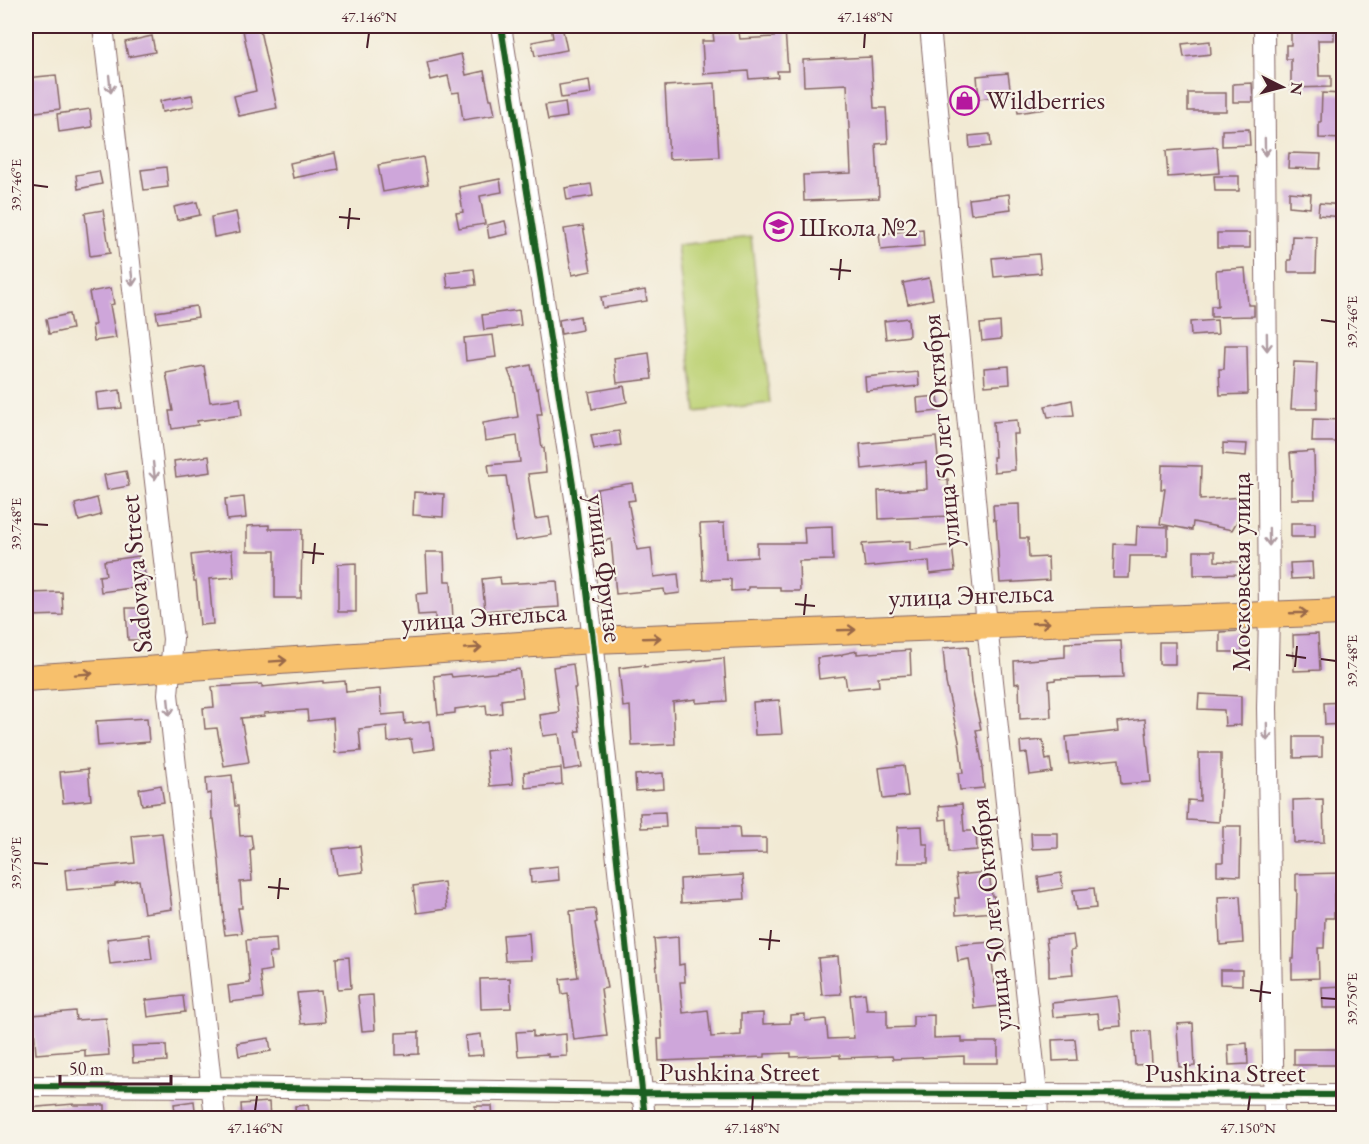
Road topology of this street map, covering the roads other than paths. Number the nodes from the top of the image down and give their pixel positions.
1 (103, 26) edge
2 (501, 26) edge
3 (930, 26) edge
4 (1264, 26) edge
5 (1344, 612) edge
6 (1269, 614) junction
7 (987, 625) junction
8 (593, 640) junction
9 (170, 668) junction
10 (26, 678) edge
11 (26, 1086) edge
12 (212, 1087) junction
13 (642, 1092) junction
14 (1037, 1093) junction
15 (1274, 1095) junction
16 (1344, 1095) edge
17 (215, 1119) edge
18 (645, 1119) edge
19 (1038, 1119) edge
20 (1274, 1119) edge

1 -> 9 street, Sadovaya Street
2 - 8 street, улица Фрунзе
3 - 7 street, улица 50 лет Октября
4 -> 6 street, Московская улица
6 -> 5 main road, улица Энгельса
7 -> 6 main road, улица Энгельса
6 -> 15 street, Московская улица
8 -> 7 main road, улица Энгельса
7 - 14 street, улица 50 лет Октября
9 -> 8 main road, улица Энгельса
8 - 13 street, улица Фрунзе
10 -> 9 main road, улица Энгельса
9 -> 12 street, Sadovaya Street
11 - 12 street, Pushkina Street
12 - 13 street, Pushkina Street
12 - 17 street, Sadovaya Street
13 - 14 street, Pushkina Street
13 - 18 street, улица Фрунзе
14 - 15 street, Pushkina Street
14 - 19 street, улица 50 лет Октября
15 - 16 street, Pushkina Street
15 - 20 street, Московская улица

